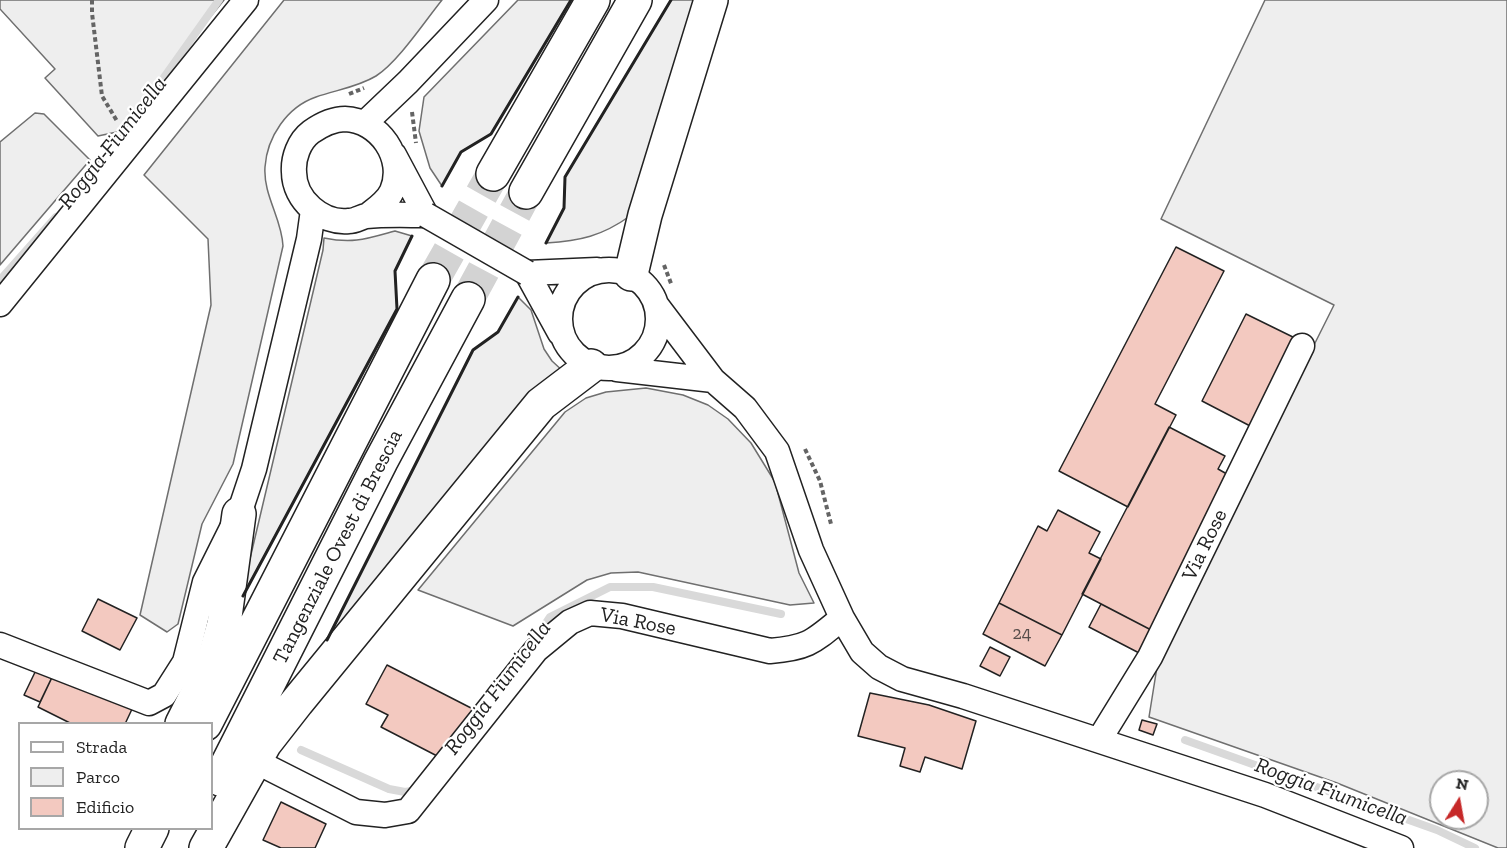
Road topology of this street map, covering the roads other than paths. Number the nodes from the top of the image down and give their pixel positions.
1 (246, 0) edge
2 (486, 0) edge
3 (593, 0) edge
4 (635, 0) edge
5 (711, 0) edge
6 (365, 123) junction
7 (394, 155) junction
8 (493, 174) tunnel mouth
9 (526, 192) tunnel mouth
10 (312, 210) junction
11 (426, 215) junction
12 (367, 216) junction
13 (619, 272) junction
14 (527, 273) junction
15 (433, 280) tunnel mouth
16 (468, 298) tunnel mouth
17 (0, 304) edge
18 (657, 306) junction
19 (562, 335) junction
20 (1302, 346) dead end
21 (603, 368) junction
22 (712, 380) junction
23 (239, 514) junction
24 (842, 618) junction
25 (0, 645) edge
26 (183, 722) edge
27 (206, 722) edge
28 (1099, 740) junction
29 (271, 769) dead end
30 (213, 795) edge
31 (134, 830) edge
32 (151, 830) edge
33 (195, 830) edge
34 (130, 848) edge
35 (142, 848) edge
36 (186, 848) edge
37 (206, 848) edge
38 (1401, 848) edge

1 - 17 street
2 - 6 street
3 - 8 highway
4 - 9 highway
5 - 13 highway
6 - 7 street
6 - 10 street
7 - 11 street
7 - 12 street
10 - 12 street
10 - 23 street
11 - 12 street
11 - 14 street, bridge
13 - 14 street
13 - 18 street
13 - 19 street
14 - 19 street
15 - 27 highway, Tangenziale Ovest di Brescia
16 - 30 highway, Tangenziale Ovest di Brescia
18 - 21 street
18 - 22 street
19 - 21 street
20 - 28 street, Via Rose
21 - 22 street
21 - 37 highway
22 - 24 street
23 - 25 street
23 - 26 highway
24 - 28 street
24 - 29 street, Via Rose
28 - 38 street
31 - 34 highway
32 - 35 highway
33 - 36 highway

